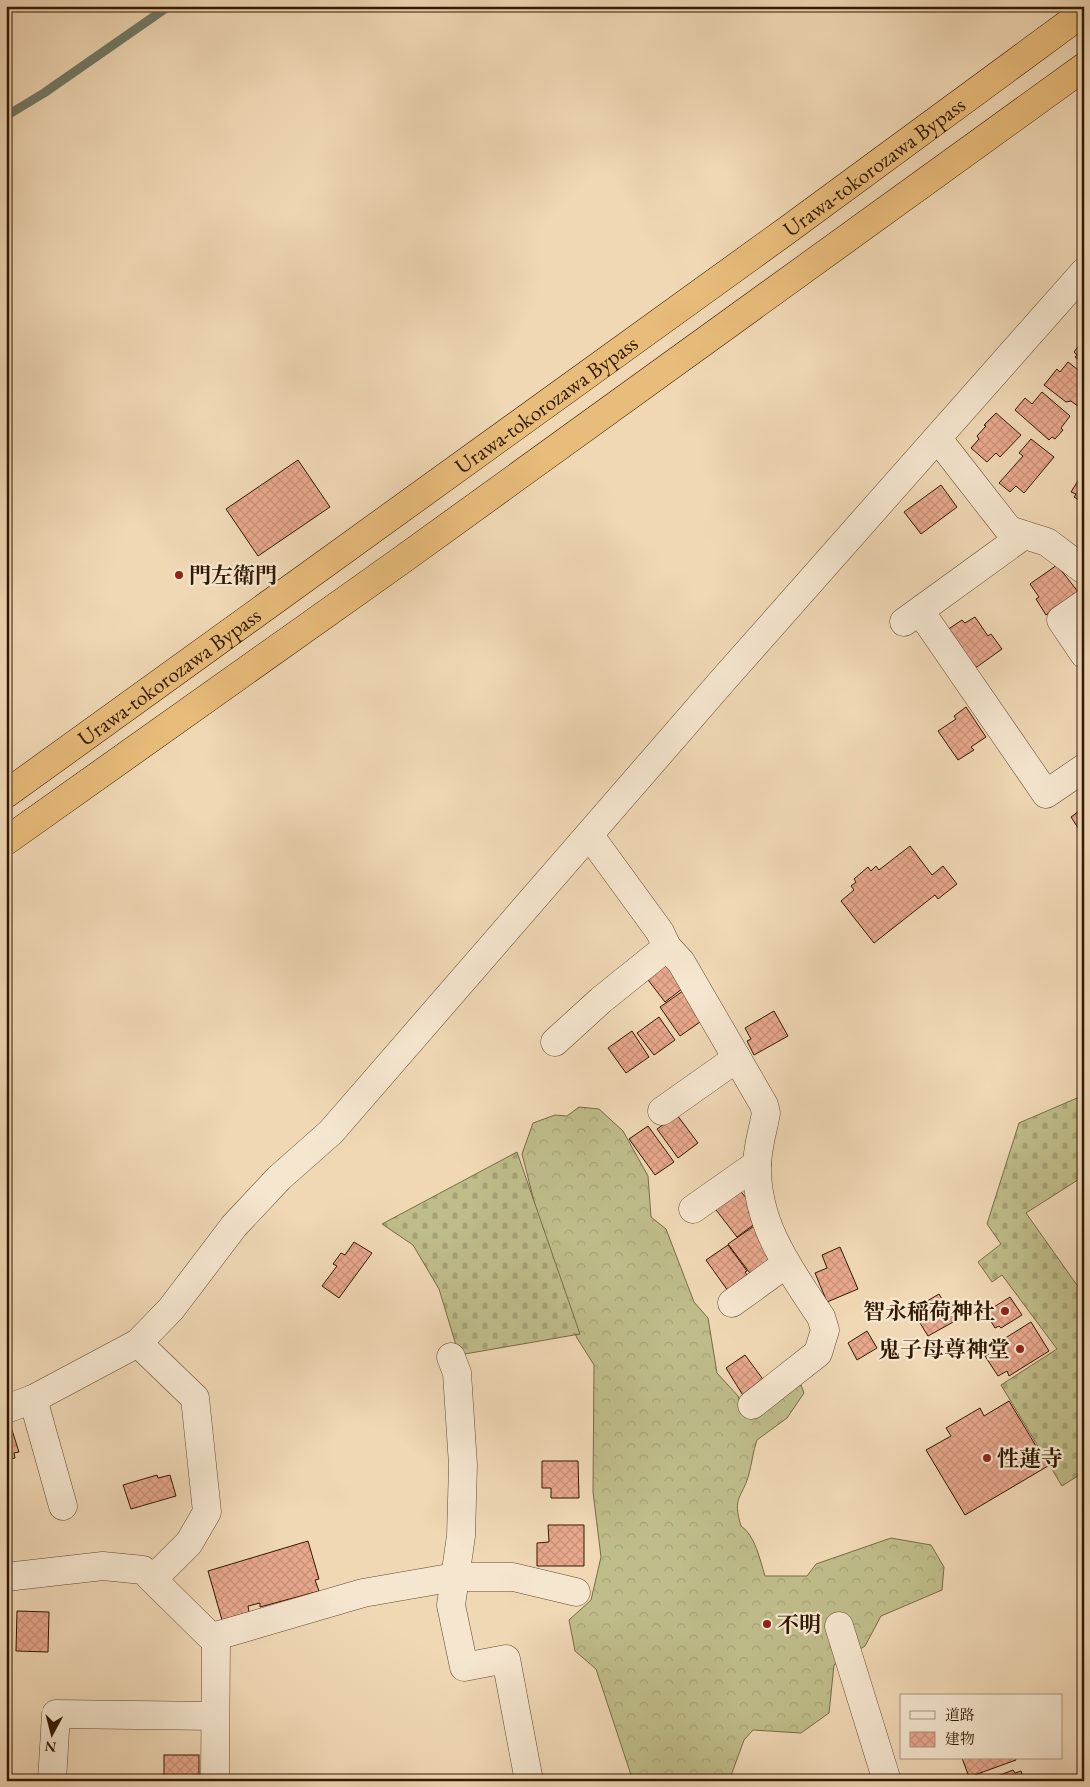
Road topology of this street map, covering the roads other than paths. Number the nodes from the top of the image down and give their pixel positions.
1 (1084, 12) edge
2 (1084, 68) edge
3 (1079, 287) edge
4 (938, 439) junction
5 (1024, 535) junction
6 (1084, 570) edge
7 (1084, 604) edge
8 (1084, 654) edge
9 (1084, 768) edge
10 (6, 794) edge
11 (590, 836) junction
12 (6, 841) edge
13 (667, 947) junction
14 (555, 1042) dead end
15 (737, 1058) junction
16 (662, 1111) dead end
17 (756, 1164) junction
18 (693, 1209) dead end
19 (786, 1264) junction
20 (732, 1303) dead end
21 (138, 1343) junction
22 (451, 1357) dead end
23 (32, 1400) junction
24 (752, 1405) dead end
25 (6, 1409) edge
26 (63, 1506) dead end
27 (6, 1577) edge
28 (454, 1577) junction
29 (153, 1579) junction
30 (576, 1592) dead end
31 (839, 1626) dead end
32 (216, 1636) junction
33 (215, 1716) junction
34 (52, 1781) edge
35 (215, 1781) edge
36 (529, 1781) edge
37 (887, 1781) edge

1 - 10 highway, Urawa-tokorozawa Bypass
2 - 12 highway, Urawa-tokorozawa Bypass
3 - 4 street
4 - 5 street
4 - 11 street
5 - 6 street
5 - 9 street
7 - 8 street
11 - 13 street
11 - 21 street
13 - 14 street
13 - 15 street
15 - 16 street
15 - 17 street
17 - 18 street
17 - 19 street
19 - 20 street
19 - 24 street
21 - 23 street
21 - 29 street
22 - 28 street
23 - 25 street
23 - 26 street
27 - 29 street
28 - 30 street
28 - 32 street
28 - 36 street
29 - 32 street
31 - 37 street
32 - 33 street
33 - 34 street
33 - 35 street

